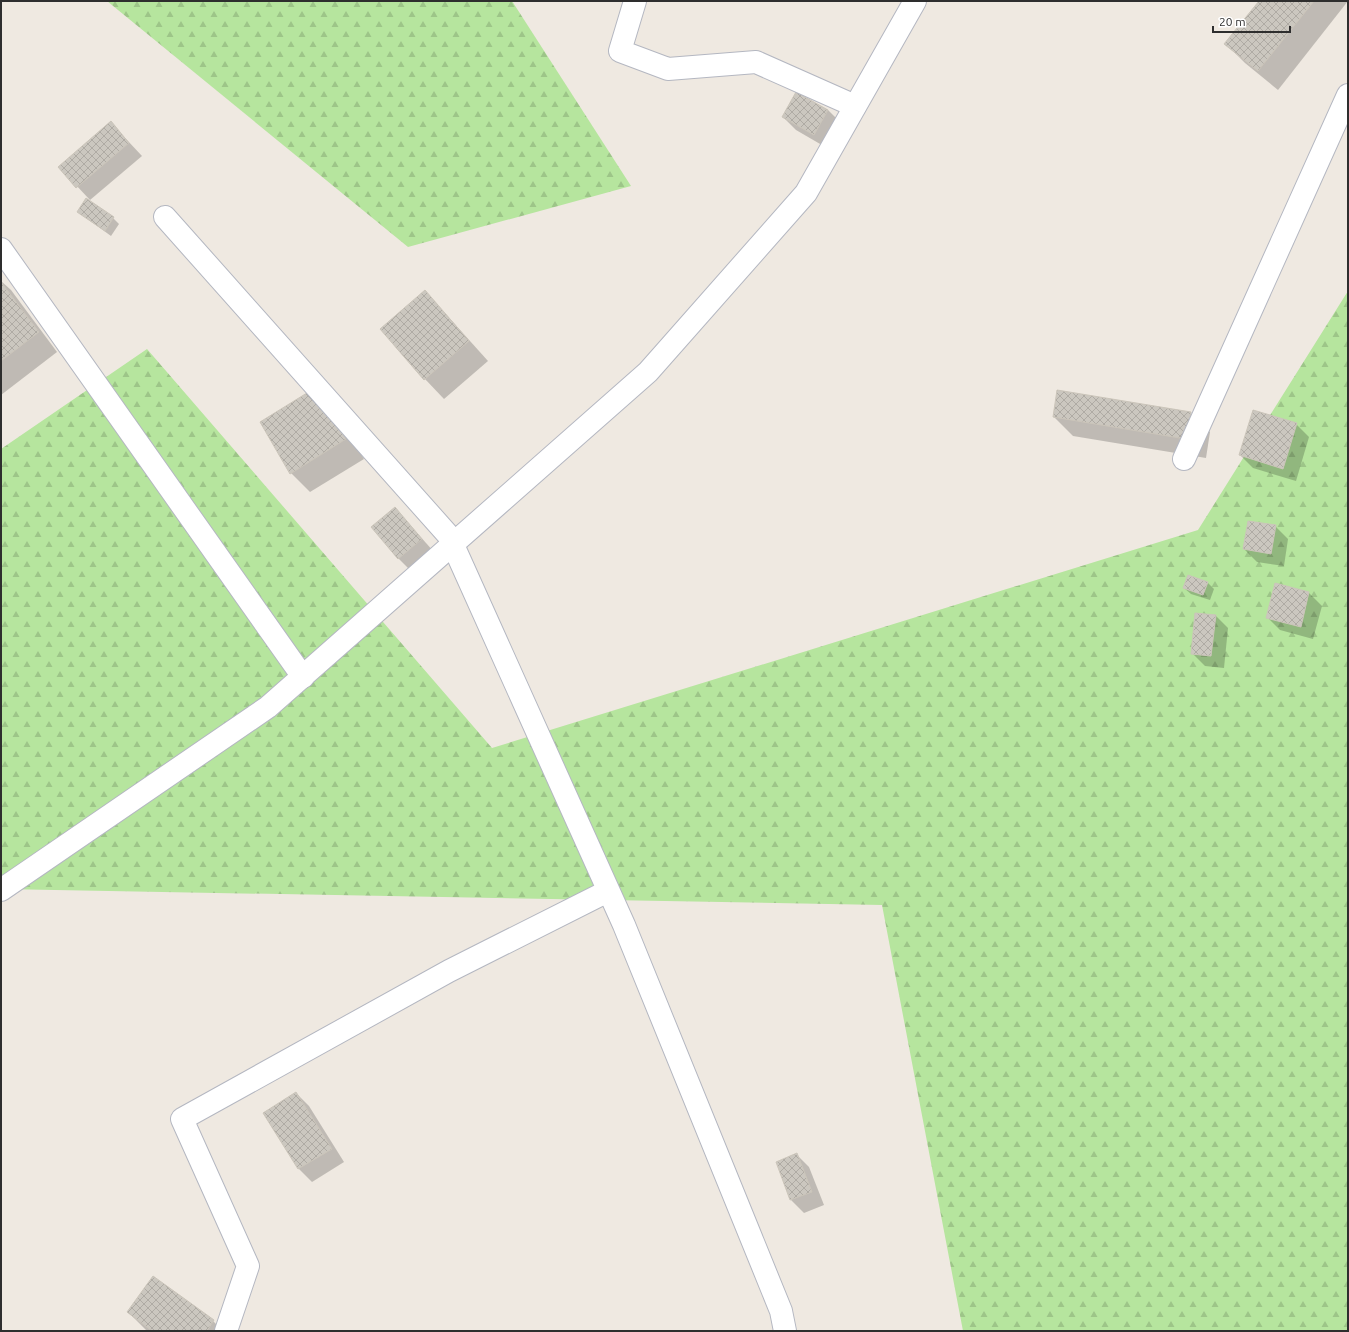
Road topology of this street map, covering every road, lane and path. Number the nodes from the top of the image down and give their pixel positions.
1 (635, 1) edge
2 (915, 1) edge
3 (1348, 95) edge
4 (855, 106) junction
5 (165, 217) dead end
6 (1, 249) edge
7 (1184, 459) dead end
8 (453, 544) junction
9 (303, 677) junction
10 (1, 890) edge
11 (608, 891) junction
12 (226, 1331) edge
13 (785, 1331) edge

1 - 4 street
2 - 4 street
3 - 7 street
4 - 8 street
5 - 8 street
6 - 9 street
8 - 9 street
8 - 11 street
9 - 10 street
11 - 12 street
11 - 13 street

